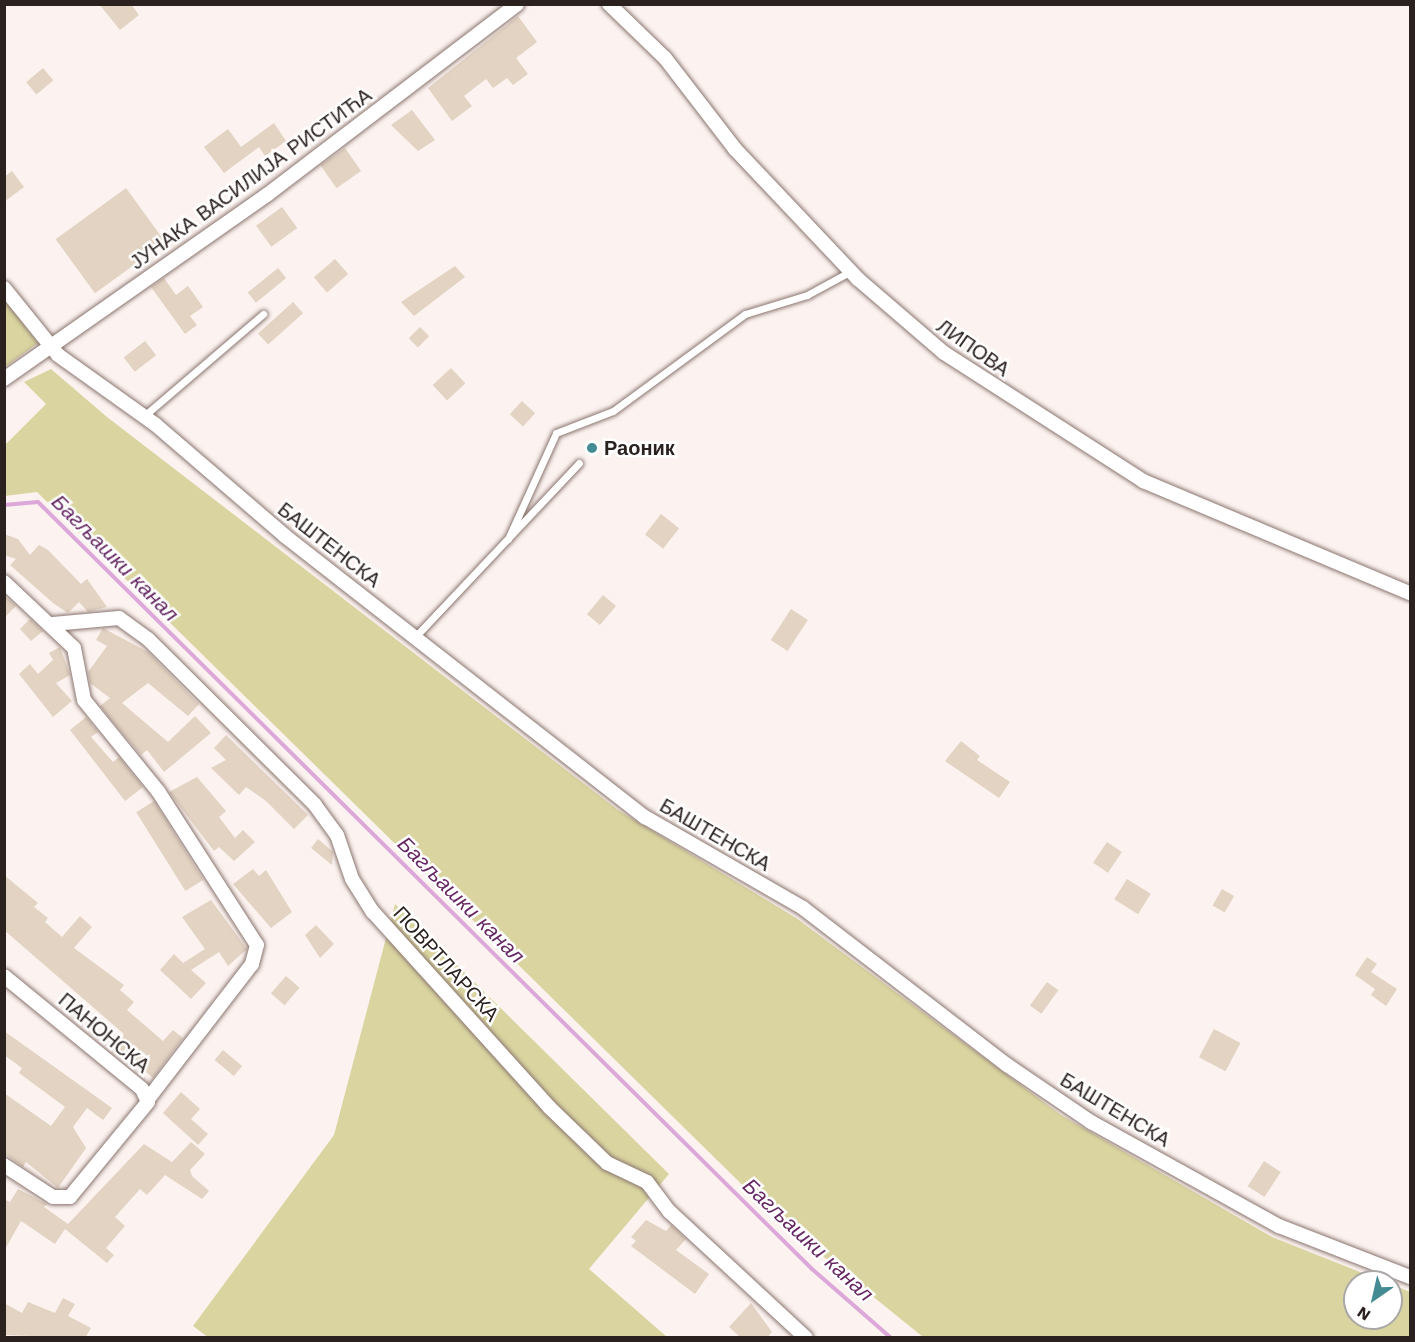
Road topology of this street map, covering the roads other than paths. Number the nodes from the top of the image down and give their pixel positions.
1 (517, 4) edge
2 (609, 4) edge
3 (851, 271) junction
4 (4, 288) edge
5 (263, 314) dead end
6 (51, 347) junction
7 (4, 379) edge
8 (144, 416) junction
9 (579, 463) dead end
10 (507, 539) junction
11 (4, 582) edge
12 (1410, 593) edge
13 (53, 624) junction
14 (79, 626) junction
15 (415, 638) junction
16 (74, 648) junction
17 (4, 976) edge
18 (148, 1099) junction
19 (4, 1166) edge
20 (1410, 1277) edge
21 (806, 1338) edge

1 - 6 street, ЈУНАКА ВАСИЛИЈА РИСТИЋА
2 - 3 street, ЛИПОВА
3 - 10 lane
3 - 12 street, ЛИПОВА
4 - 6 street, БАШТЕНСКА
5 - 8 lane
6 - 7 street, ЈУНАКА ВАСИЛИЈА РИСТИЋА
6 - 8 street, БАШТЕНСКА
8 - 15 street, БАШТЕНСКА
9 - 10 lane
10 - 15 lane
11 - 13 street
13 - 14 street, ПОВРТЛАРСКА
13 - 16 street
14 - 16 street
14 - 21 street, ПОВРТЛАРСКА
15 - 20 street, БАШТЕНСКА
16 - 18 street
17 - 18 street, ПАНОНСКА
18 - 19 street, ПАНОНСКА

